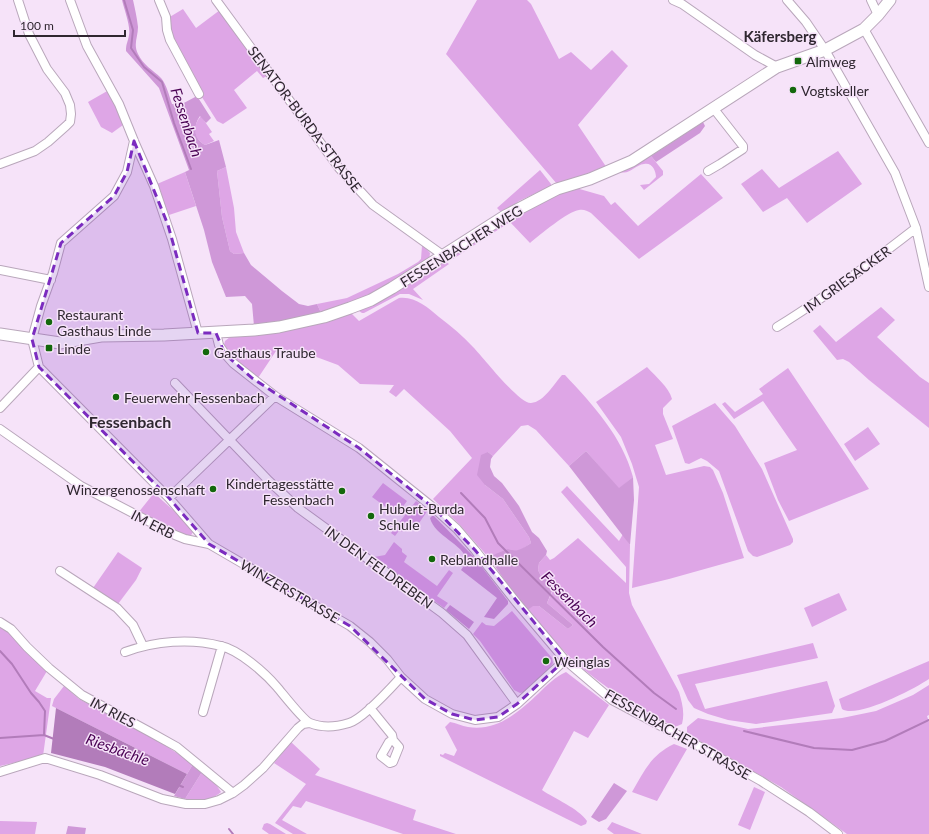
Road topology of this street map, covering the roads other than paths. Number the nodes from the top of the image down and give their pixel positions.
1 (18, 0) edge
2 (70, 0) edge
3 (159, 0) edge
4 (216, 0) edge
5 (673, 0) edge
6 (787, 0) edge
7 (871, 0) edge
8 (890, 0) edge
9 (878, 15) junction
10 (864, 29) junction
11 (825, 50) junction
12 (777, 67) junction
13 (199, 94) dead end
14 (714, 109) junction
15 (134, 141) junction
16 (929, 143) edge
17 (0, 164) edge
18 (708, 171) dead end
19 (916, 228) junction
20 (444, 256) junction
21 (0, 270) edge
22 (51, 280) junction
23 (929, 287) edge
24 (777, 327) dead end
25 (198, 333) junction
26 (216, 333) junction
27 (0, 334) edge
28 (32, 340) junction
29 (38, 367) junction
30 (175, 383) dead end
31 (275, 396) junction
32 (0, 408) edge
33 (0, 429) edge
34 (230, 439) junction
35 (169, 498) junction
36 (209, 544) junction
37 (60, 571) dead end
38 (0, 622) edge
39 (143, 646) junction
40 (222, 646) junction
41 (125, 652) dead end
42 (565, 660) junction
43 (401, 677) junction
44 (517, 704) junction
45 (370, 708) junction
46 (203, 712) dead end
47 (309, 723) junction
48 (393, 740) dead end
49 (0, 772) edge
50 (233, 794) junction
51 (838, 834) edge

1 - 17 street
2 - 15 street
3 - 13 street
4 - 20 street, SENATOR-BURDA-STRASSE
5 - 12 street
6 - 11 street
7 - 9 street
8 - 9 street, FESSENBACHER WEG
9 - 10 street, FESSENBACHER WEG
10 - 11 street, FESSENBACHER WEG
10 - 16 street
11 - 12 street, FESSENBACHER WEG
11 - 19 street
12 - 14 street, FESSENBACHER WEG
14 - 18 street
14 - 20 street, FESSENBACHER WEG
15 - 22 street
15 - 25 street
19 - 23 street
19 - 24 street, IM GRIESACKER
20 - 26 street, FESSENBACHER WEG
21 - 22 street
22 - 28 street
25 - 26 street, FESSENBACHER WEG
25 - 28 street, FESSENBACHER WEG
26 - 31 street, FESSENBACHER STRASSE
27 - 28 street, FESSENBACHER WEG
28 - 29 street
29 - 32 street
29 - 35 street, WINZERSTRASSE
30 - 34 street, IN DEN FELDREBEN
31 - 34 street
31 - 42 street, FESSENBACHER STRASSE
33 - 36 street, IM ERB
34 - 35 street
34 - 44 street, IN DEN FELDREBEN
35 - 36 street, WINZERSTRASSE
36 - 43 street, WINZERSTRASSE
37 - 39 street
38 - 50 street, IM RIES
39 - 40 street
39 - 41 street
40 - 46 street
40 - 47 street
42 - 44 street, WINZERSTRASSE
42 - 51 street, FESSENBACHER STRASSE
43 - 44 street, WINZERSTRASSE
43 - 45 street
45 - 47 street
45 - 48 street
47 - 50 street
49 - 50 street

